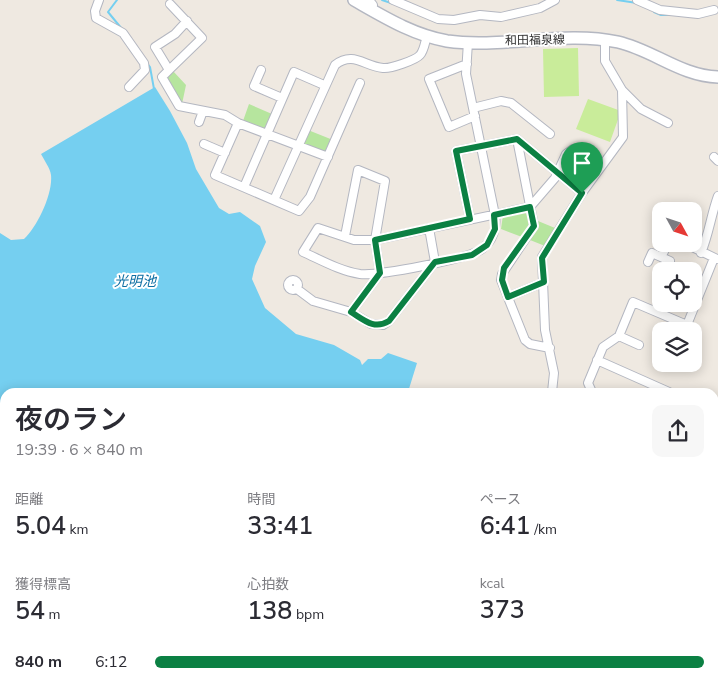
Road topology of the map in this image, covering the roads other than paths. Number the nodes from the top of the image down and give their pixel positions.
1 (99, 0) edge
2 (354, 0) edge
3 (393, 0) edge
4 (555, 0) edge
5 (637, 0) edge
6 (170, 4) dead end
7 (371, 5) edge
8 (714, 10) dead end
9 (187, 21) junction
10 (427, 36) junction
11 (605, 40) junction
12 (468, 42) junction
13 (467, 64) junction
14 (169, 70) junction
15 (261, 70) dead end
16 (718, 77) edge
17 (360, 83) dead end
18 (324, 85) junction
19 (129, 87) dead end
20 (622, 90) junction
21 (282, 98) junction
22 (473, 108) junction
23 (203, 111) junction
24 (475, 116) junction
25 (199, 122) dead end
26 (238, 123) junction
27 (668, 123) dead end
28 (267, 133) junction
29 (550, 134) dead end
30 (517, 139) junction
31 (298, 145) junction
32 (481, 146) junction
33 (207, 148) dead end
34 (585, 148) dead end
35 (225, 153) junction
36 (328, 157) junction
37 (558, 172) junction
38 (244, 187) junction
39 (582, 193) junction
40 (718, 196) edge
41 (274, 200) junction
42 (530, 207) junction
43 (494, 215) junction
44 (470, 219) junction
45 (429, 228) junction
46 (345, 236) junction
47 (375, 240) junction
48 (664, 252) edge
49 (701, 253) joint
50 (661, 257) junction
51 (716, 259) edge
52 (670, 261) dead end
53 (435, 262) junction
54 (648, 262) dead end
55 (380, 273) junction
56 (544, 282) junction
57 (297, 289) dead end
58 (508, 297) junction
59 (351, 312) junction
60 (619, 336) junction
61 (639, 345) dead end
62 (550, 348) junction
63 (597, 360) junction
64 (552, 388) edge
65 (590, 388) edge
66 (660, 388) edge

1 - 19 street
2 - 7 main road, 和田福泉線
3 - 4 street
5 - 8 street
6 - 9 street
7 - 10 main road, 和田福泉線
9 - 14 street
9 - 14 street
10 - 12 main road, 和田福泉線
10 - 18 street
11 - 12 main road, 和田福泉線
11 - 16 main road, 和田福泉線
11 - 20 street
12 - 13 street
13 - 22 street
13 - 24 street
14 - 23 street
15 - 21 street
17 - 36 street
18 - 21 street
18 - 31 street
20 - 27 street
20 - 39 street
21 - 28 street
22 - 24 street
22 - 29 street
23 - 25 street
23 - 26 street
24 - 32 street
26 - 28 street
26 - 35 street
28 - 31 street
28 - 38 street
30 - 32 street
30 - 37 street
30 - 42 street
31 - 36 street
31 - 41 street
32 - 43 street
32 - 44 street
33 - 35 street
34 - 37 street
35 - 38 street
36 - 41 street
37 - 39 street
37 - 42 street
38 - 41 street
39 - 56 street
40 - 49 street
42 - 43 street
42 - 58 street
43 - 44 street
43 - 53 street
44 - 45 street
45 - 47 street
45 - 53 street
46 - 47 street
46 - 47 street
46 - 55 street
47 - 55 street
48 - 50 street
49 - 51 street
50 - 52 street
50 - 54 street
51 - 60 street
53 - 55 street
53 - 59 street
55 - 59 street
56 - 58 street
56 - 62 street
57 - 59 street
58 - 62 street
60 - 61 street
60 - 63 street
62 - 64 street
63 - 65 street
63 - 66 street

